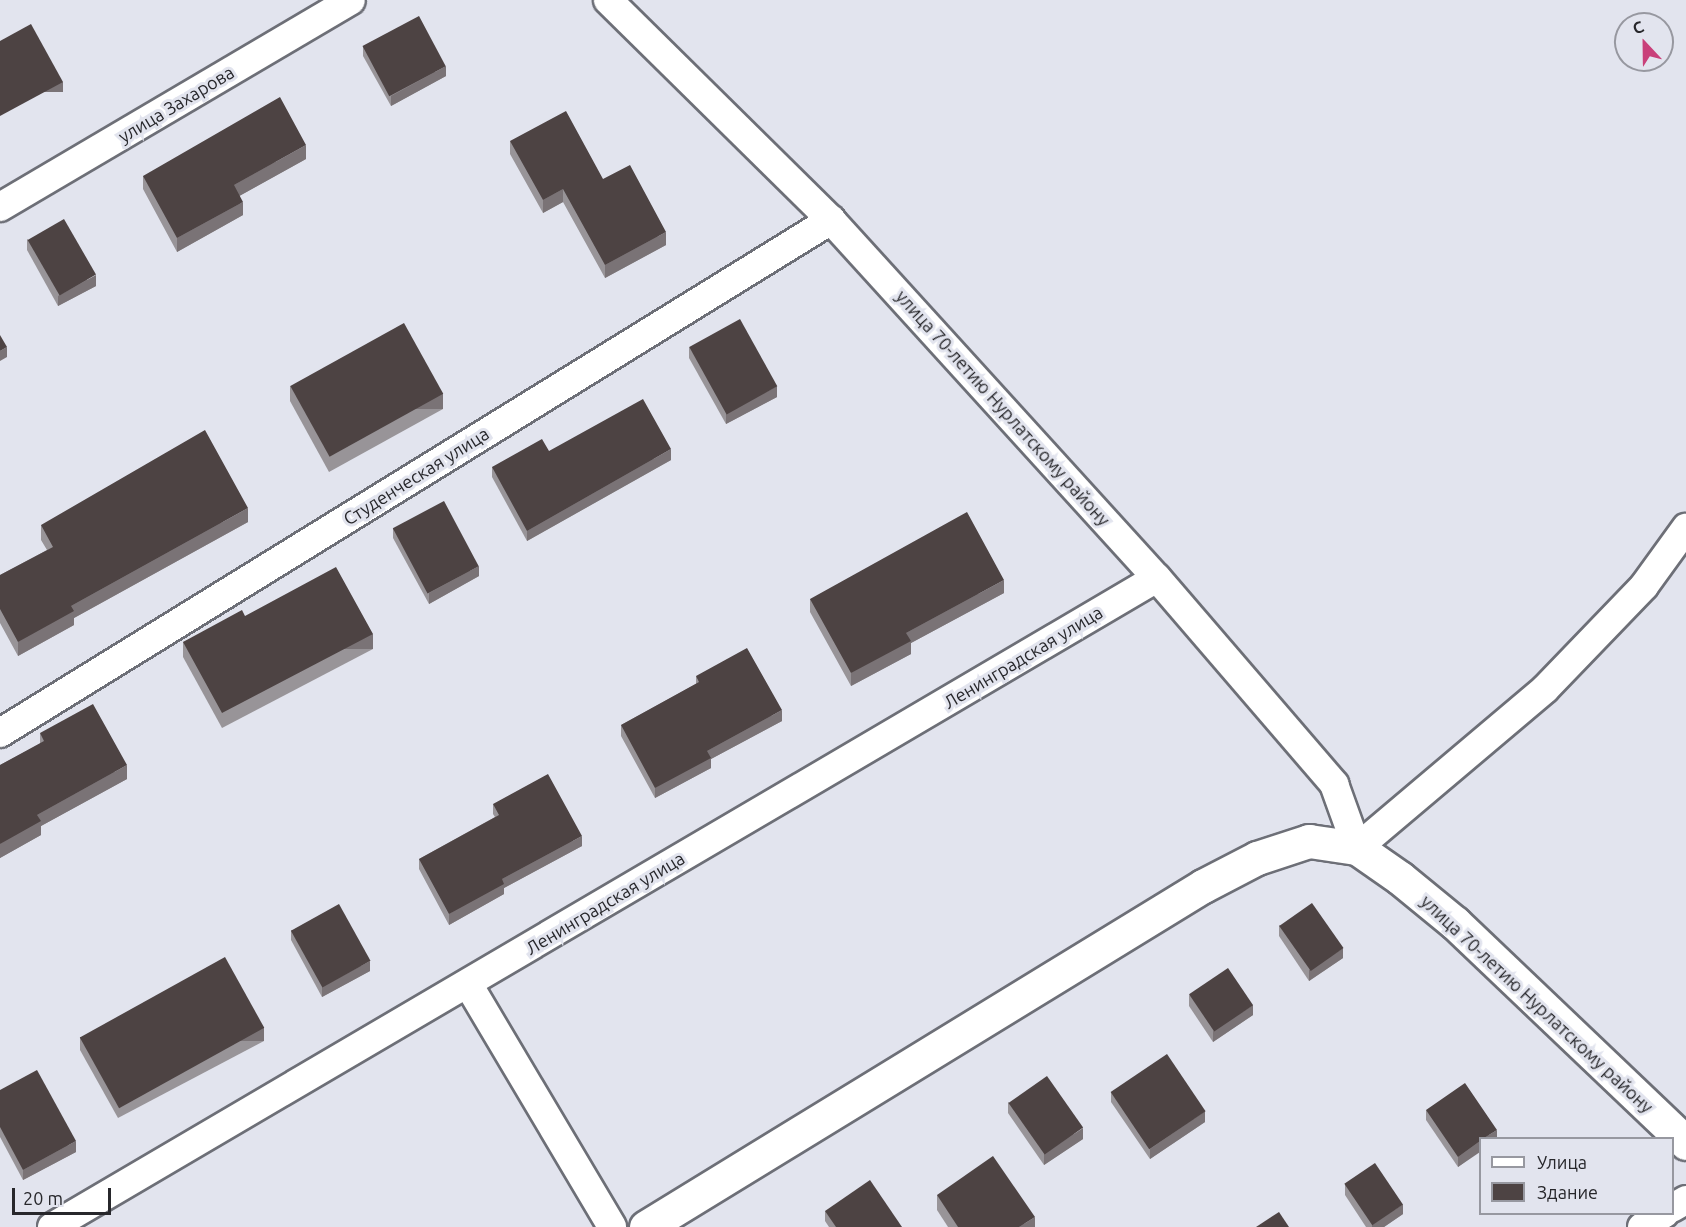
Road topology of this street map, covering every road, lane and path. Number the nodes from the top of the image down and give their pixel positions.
1 (351, 0) edge
2 (608, 0) edge
3 (0, 207) edge
4 (831, 220) junction
5 (1686, 528) edge
6 (1157, 578) junction
7 (0, 733) edge
8 (1357, 848) junction
9 (468, 984) junction
10 (1686, 1143) edge
11 (1662, 1215) edge
12 (52, 1227) edge
13 (612, 1227) edge
14 (646, 1227) edge
15 (1642, 1227) edge

1 - 3 street, улица Захарова
2 - 4 street, улица 70-летию Нурлатскому району
4 - 6 street, улица 70-летию Нурлатскому району
4 - 7 street, Студенческая улица
5 - 8 street
6 - 8 street, улица 70-летию Нурлатскому району
6 - 9 street, Ленинградская улица
8 - 10 main road, улица 70-летию Нурлатскому району
8 - 14 main road, улица 70-летию Нурлатскому району
9 - 12 street, Ленинградская улица
9 - 13 street
11 - 15 street

